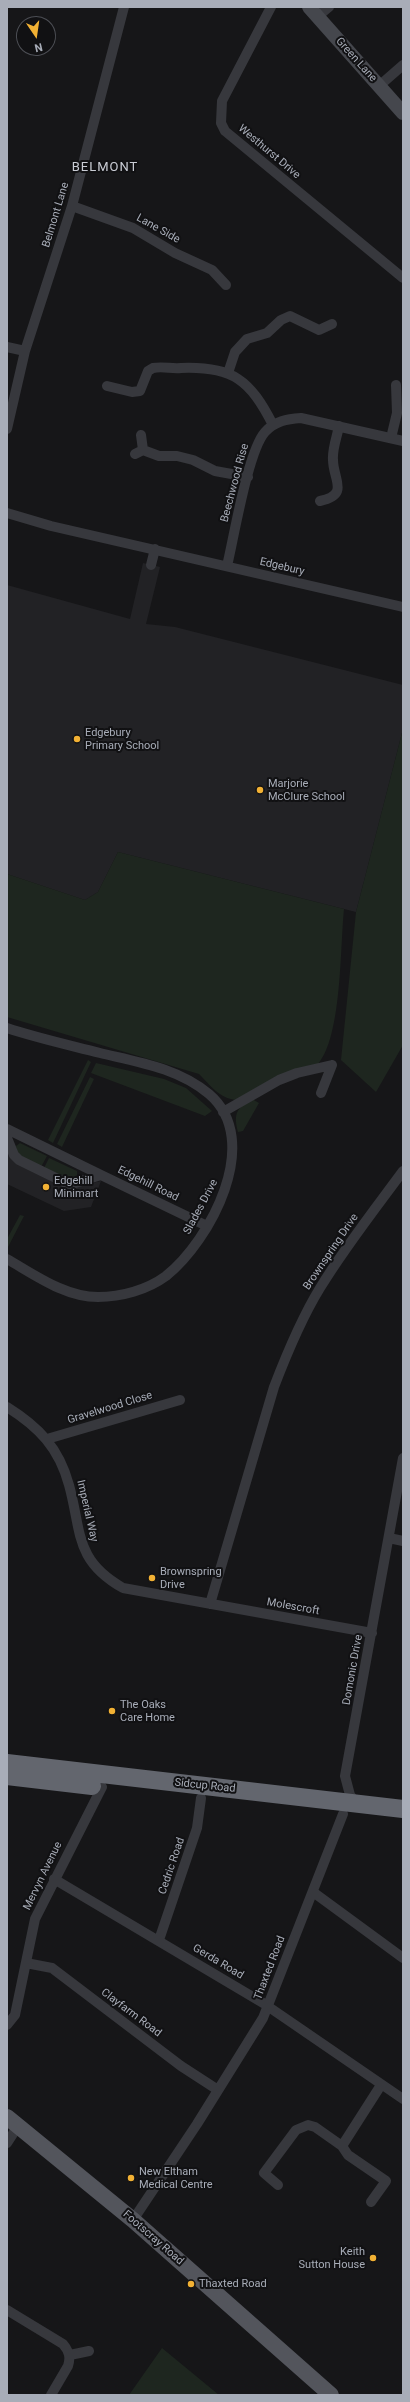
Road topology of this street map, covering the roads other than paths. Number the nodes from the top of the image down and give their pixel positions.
1 (124, 7) edge
2 (270, 7) edge
3 (329, 7) edge
4 (313, 12) edge
5 (403, 65) edge
6 (379, 86) junction
7 (403, 113) edge
8 (72, 206) junction
9 (403, 278) edge
10 (226, 285) dead end
11 (332, 324) dead end
12 (7, 347) edge
13 (25, 351) junction
14 (228, 373) junction
15 (396, 385) dead end
16 (107, 386) dead end
17 (400, 400) edge
18 (273, 425) junction
19 (339, 426) junction
20 (7, 429) edge
21 (141, 435) dead end
22 (391, 438) junction
23 (403, 441) edge
24 (248, 477) junction
25 (320, 501) dead end
26 (7, 513) edge
27 (155, 549) junction
28 (151, 565) dead end
29 (227, 566) junction
30 (403, 608) edge
31 (7, 1028) edge
32 (321, 1093) dead end
33 (222, 1112) junction
34 (7, 1129) edge
35 (7, 1138) edge
36 (403, 1171) edge
37 (101, 1175) junction
38 (206, 1226) junction
39 (7, 1259) edge
40 (180, 1400) dead end
41 (7, 1407) edge
42 (47, 1439) junction
43 (403, 1458) edge
44 (389, 1538) junction
45 (403, 1541) edge
46 (210, 1604) junction
47 (372, 1633) junction
48 (7, 1763) edge
49 (7, 1776) edge
50 (102, 1787) junction
51 (201, 1798) junction
52 (350, 1809) junction
53 (403, 1809) edge
54 (403, 1821) edge
55 (54, 1879) junction
56 (313, 1892) junction
57 (159, 1940) junction
58 (403, 1958) edge
59 (26, 1963) junction
60 (268, 2006) junction
61 (7, 2026) edge
62 (381, 2085) junction
63 (218, 2090) junction
64 (403, 2099) edge
65 (12, 2121) edge
66 (7, 2143) edge
67 (342, 2146) junction
68 (278, 2185) dead end
69 (371, 2202) dead end
70 (133, 2220) junction
71 (7, 2310) edge
72 (89, 2351) dead end
73 (70, 2355) junction
74 (51, 2395) edge
75 (331, 2395) edge

1 - 8 street, Belmont Lane
2 - 9 street, Westhurst Drive
3 - 4 street
4 - 6 main road, Green Lane
5 - 6 street
6 - 7 main road, Green Lane
8 - 10 street, Lane Side
8 - 13 street, Belmont Lane
11 - 14 street
12 - 13 street
13 - 20 street, Belmont Lane
14 - 16 street
14 - 18 street
15 - 17 street
17 - 22 street
18 - 19 street
18 - 24 street, Beechwood Rise
19 - 22 street
19 - 25 street
21 - 24 street
22 - 23 street
24 - 29 street, Beechwood Rise
26 - 27 street, Edgebury
27 - 28 street
27 - 29 street, Edgebury
29 - 30 street, Edgebury
31 - 33 street, Slades Drive
32 - 33 street
33 - 38 street, Slades Drive
34 - 37 street, Edgehill Road
35 - 37 street, Edgehill Road
36 - 46 street, Brownspring Drive
37 - 38 street, Edgehill Road
38 - 39 street, Slades Drive
40 - 42 street, Gravelwood Close
41 - 42 street, Imperial Way
42 - 46 street, Imperial Way
43 - 44 street, Domonic Drive
44 - 45 street
44 - 47 street, Domonic Drive
46 - 47 street, Molescroft
47 - 52 street, Domonic Drive
48 - 52 highway, Sidcup Road
49 - 50 highway, Sidcup Road
50 - 51 highway, Sidcup Road
50 - 55 street, Mervyn Avenue
51 - 52 highway, Sidcup Road
51 - 57 street, Cedric Road
52 - 53 highway, Sidcup Road
52 - 54 highway, Sidcup Road
52 - 56 street, Thaxted Road
55 - 57 street, Gerda Road
55 - 59 street, Mervyn Avenue
56 - 58 street
56 - 60 street, Thaxted Road
57 - 60 street, Gerda Road
59 - 61 street, Mervyn Avenue
59 - 63 street, Clayfarm Road
60 - 62 street, Gerda Road
60 - 63 street, Thaxted Road
62 - 64 street, Gerda Road
62 - 67 street
63 - 70 street, Thaxted Road
65 - 66 street
65 - 70 main road, Footscray Road
67 - 68 street
67 - 69 street
70 - 75 main road, Footscray Road
71 - 73 street
72 - 73 street
73 - 74 street

